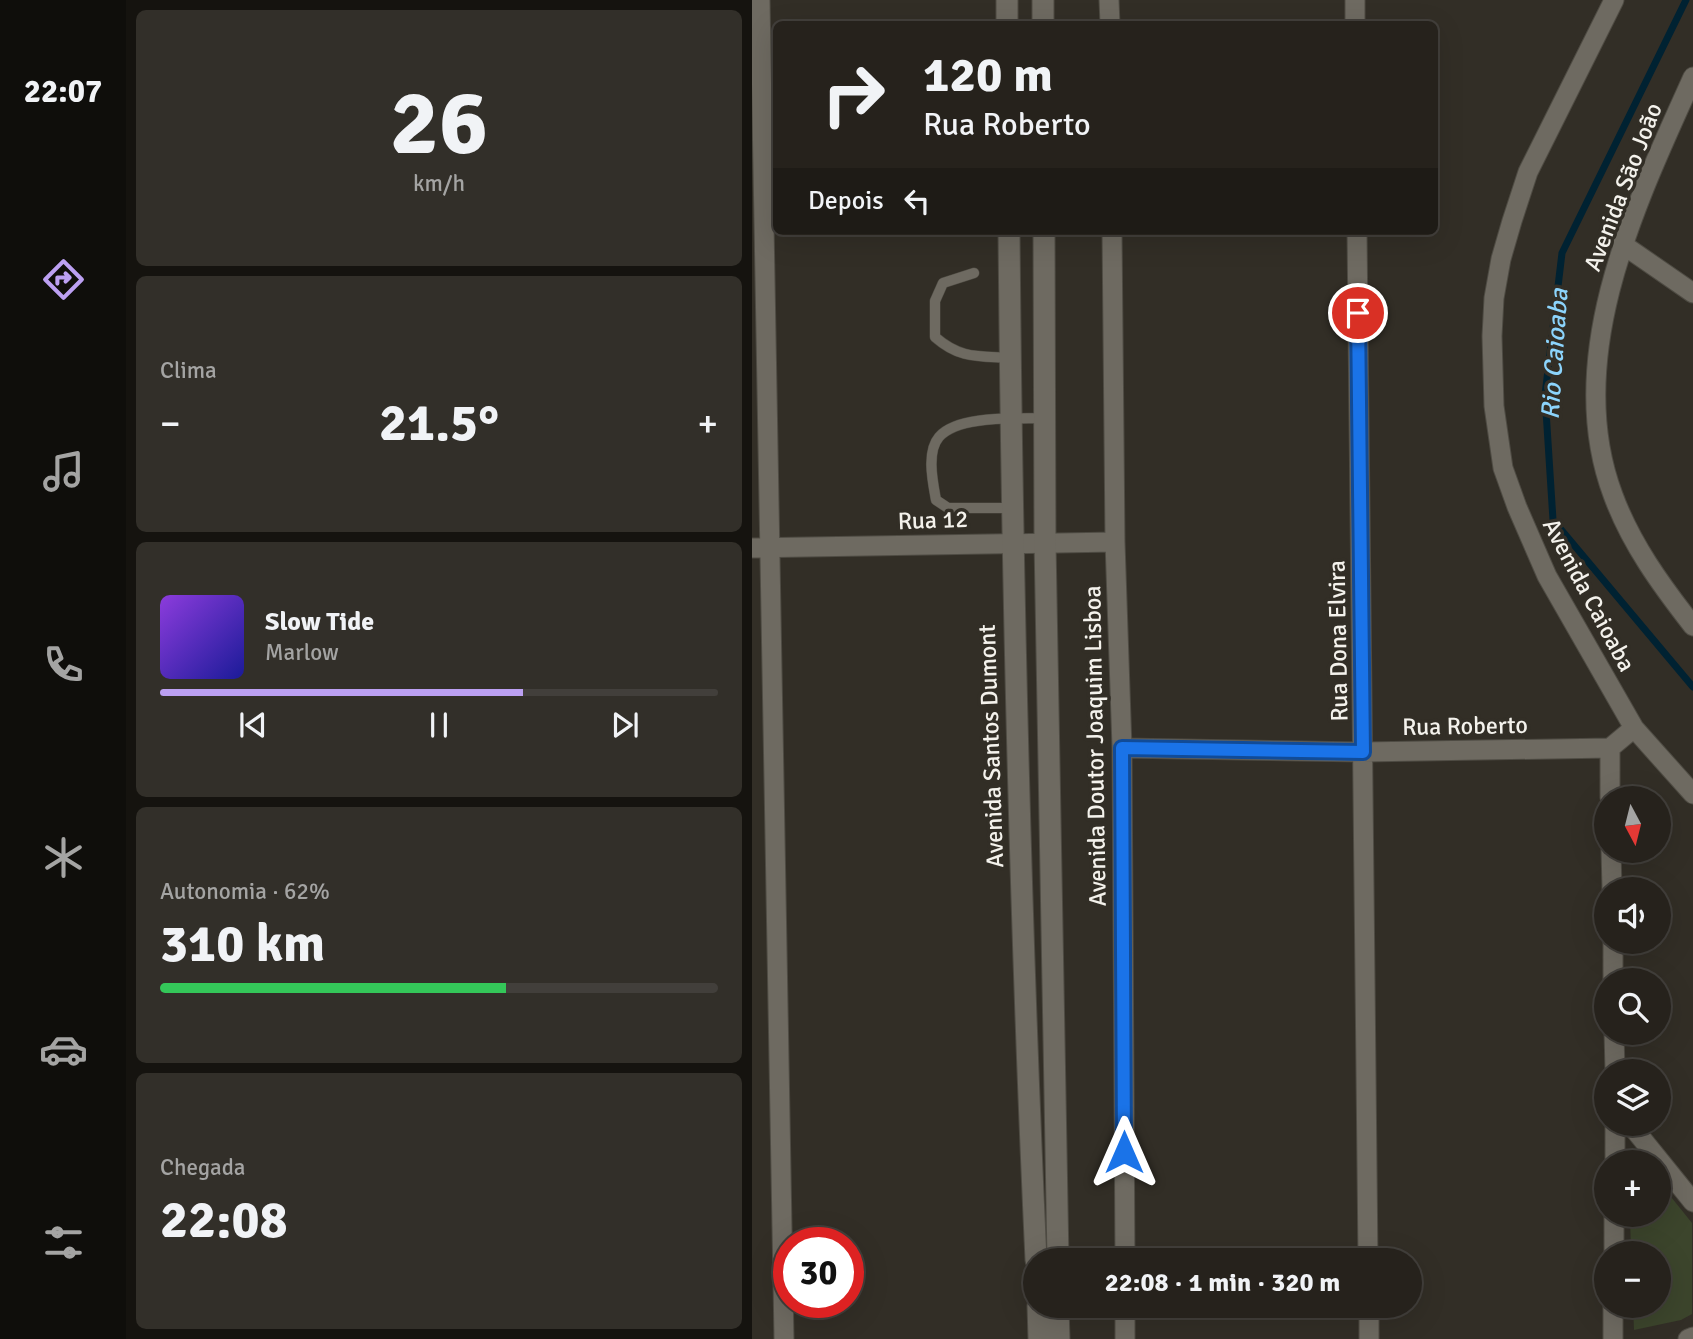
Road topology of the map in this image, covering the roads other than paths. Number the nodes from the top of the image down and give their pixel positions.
1 (760, 0) edge
2 (1007, 0) edge
3 (1043, 0) edge
4 (1109, 0) edge
5 (1355, 0) edge
6 (1614, 0) edge
7 (1007, 21) edge
8 (1043, 21) edge
9 (1110, 21) edge
10 (1355, 21) edge
11 (1692, 77) edge
12 (1009, 235) edge
13 (1044, 235) edge
14 (1112, 235) edge
15 (1357, 235) edge
16 (1622, 244) junction
17 (974, 273) dead end
18 (1692, 293) edge
19 (1010, 358) junction
20 (1045, 418) junction
21 (1010, 419) junction
22 (1011, 508) junction
23 (1012, 542) junction
24 (1045, 542) junction
25 (1115, 542) junction
26 (760, 548) edge
27 (1692, 626) edge
28 (1634, 728) junction
29 (1122, 748) junction
30 (1610, 748) junction
31 (1363, 752) junction
32 (1611, 786) edge
33 (1692, 794) edge
34 (1640, 1136) edge
35 (1692, 1202) edge
36 (1035, 1248) edge
37 (1058, 1248) edge
38 (1125, 1248) edge
39 (1368, 1248) edge
40 (1039, 1318) edge
41 (1058, 1318) edge
42 (1125, 1318) edge
43 (1369, 1318) edge
44 (1613, 1318) edge
45 (784, 1339) edge
46 (1040, 1339) edge
47 (1059, 1339) edge
48 (1125, 1339) edge
49 (1369, 1339) edge
50 (1613, 1339) edge

1 - 26 street
2 - 7 main road
3 - 8 main road
4 - 9 street
5 - 10 street
6 - 28 street, Avenida Caioaba
11 - 16 street, Avenida São João
12 - 19 main road, Avenida Santos Dumont
13 - 20 main road
14 - 25 street, Avenida Doutor Joaquim Lisboa
15 - 31 street, Rua Dona Elvira
16 - 18 street
16 - 27 street, Avenida São João
17 - 19 lane
19 - 21 main road, Avenida Santos Dumont
20 - 21 lane
20 - 24 main road
21 - 22 main road, Avenida Santos Dumont
21 - 22 lane
22 - 23 main road, Avenida Santos Dumont
23 - 24 street, Rua 12
23 - 26 street, Rua 12
23 - 36 main road, Avenida Santos Dumont
24 - 25 street, Rua 12
24 - 37 main road
25 - 29 street, Avenida Doutor Joaquim Lisboa
26 - 45 street
28 - 30 street
28 - 33 street, Avenida Caioaba
29 - 31 street, Rua Roberto
29 - 38 street, Avenida Doutor Joaquim Lisboa
30 - 31 street, Rua Roberto
30 - 32 street
31 - 39 street, Rua Dona Elvira
34 - 35 street
40 - 46 main road
41 - 47 main road
42 - 48 street
43 - 49 street
44 - 50 street

